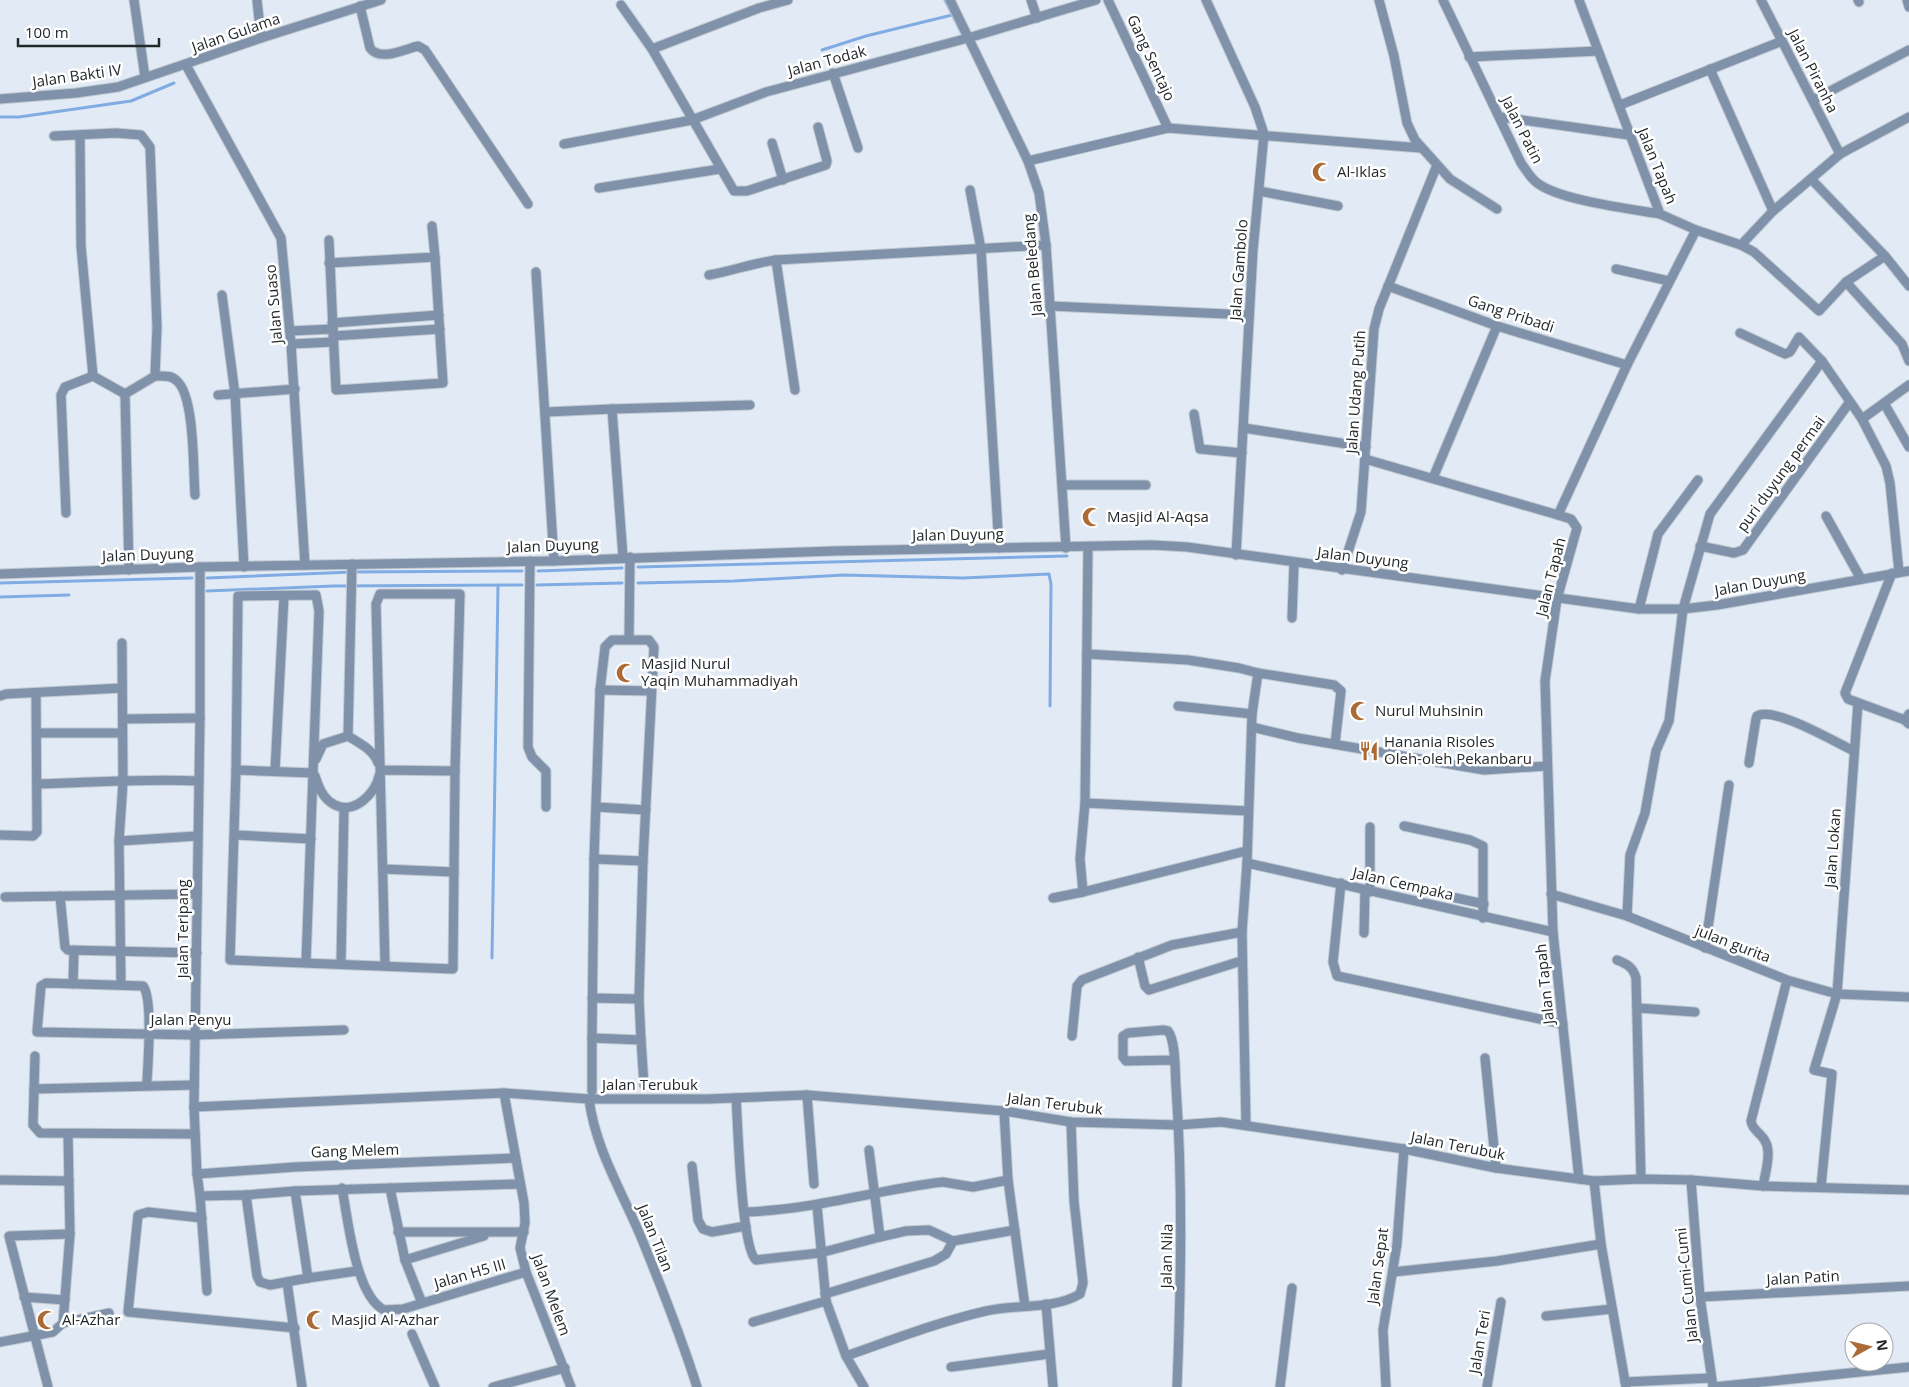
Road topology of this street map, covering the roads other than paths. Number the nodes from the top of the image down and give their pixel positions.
1 (134, 0) edge
2 (257, 0) edge
3 (381, 0) edge
4 (788, 0) edge
5 (950, 0) edge
6 (1031, 0) edge
7 (1096, 0) edge
8 (1108, 0) edge
9 (1206, 0) edge
10 (1380, 0) edge
11 (1443, 0) edge
12 (1579, 0) edge
13 (1761, 0) edge
14 (1907, 0) edge
15 (621, 5) dead end
16 (360, 6) junction
17 (1909, 6) edge
18 (1037, 18) junction
19 (261, 38) junction
20 (968, 38) junction
21 (1782, 41) junction
22 (652, 49) junction
23 (1909, 50) edge
24 (1598, 51) junction
25 (1469, 58) junction
26 (186, 65) junction
27 (1710, 69) junction
28 (833, 73) junction
29 (145, 77) junction
30 (0, 99) edge
31 (1813, 100) junction
32 (1620, 105) junction
33 (1501, 117) junction
34 (1909, 117) edge
35 (692, 120) junction
36 (818, 127) dead end
37 (1168, 128) junction
38 (1264, 134) junction
39 (1629, 135) junction
40 (54, 136) dead end
41 (80, 136) junction
42 (772, 143) dead end
43 (564, 144) dead end
44 (858, 148) dead end
45 (1421, 148) junction
46 (1840, 154) junction
47 (1028, 161) junction
48 (1437, 165) junction
49 (720, 169) junction
50 (783, 180) junction
51 (1812, 180) junction
52 (599, 188) dead end
53 (970, 190) dead end
54 (1259, 191) junction
55 (528, 204) dead end
56 (1338, 206) dead end
57 (1497, 209) dead end
58 (1773, 211) junction
59 (1660, 214) junction
60 (432, 226) dead end
61 (1696, 230) junction
62 (329, 240) dead end
63 (1046, 245) junction
64 (1741, 245) junction
65 (981, 249) junction
66 (1885, 256) junction
67 (435, 257) junction
68 (776, 260) junction
69 (329, 263) junction
70 (1616, 269) dead end
71 (536, 272) dead end
72 (709, 275) dead end
73 (1669, 280) junction
74 (1846, 282) junction
75 (1388, 286) junction
76 (1909, 286) edge
77 (222, 295) dead end
78 (1050, 306) junction
79 (439, 315) junction
80 (1249, 315) junction
81 (1498, 326) junction
82 (440, 329) junction
83 (290, 331) junction
84 (333, 332) junction
85 (1740, 333) dead end
86 (291, 344) junction
87 (1822, 361) junction
88 (1909, 361) edge
89 (1628, 365) junction
90 (93, 376) junction
91 (155, 376) junction
92 (1909, 385) edge
93 (294, 389) junction
94 (795, 390) dead end
95 (125, 394) junction
96 (235, 394) junction
97 (218, 395) dead end
98 (1884, 402) junction
99 (1849, 403) junction
100 (750, 405) dead end
101 (612, 409) junction
102 (546, 412) junction
103 (1194, 414) dead end
104 (1862, 419) junction
105 (1244, 428) junction
106 (1366, 447) junction
107 (1909, 447) edge
108 (1242, 453) junction
109 (1365, 459) junction
110 (1433, 478) junction
111 (1698, 480) dead end
112 (1063, 485) junction
113 (1146, 485) dead end
114 (195, 495) dead end
115 (66, 513) dead end
116 (1558, 515) junction
117 (1826, 516) dead end
118 (1700, 546) junction
119 (1088, 547) junction
120 (999, 548) junction
121 (1066, 548) junction
122 (1236, 555) junction
123 (626, 557) junction
124 (554, 561) junction
125 (530, 562) junction
126 (1294, 563) junction
127 (305, 565) junction
128 (200, 567) junction
129 (244, 567) junction
130 (129, 570) junction
131 (1342, 570) junction
132 (1900, 572) edge
133 (0, 574) edge
134 (352, 576) junction
135 (1861, 579) junction
136 (284, 596) junction
137 (1557, 599) junction
138 (1639, 609) junction
139 (1684, 609) junction
140 (1292, 618) dead end
141 (629, 639) junction
142 (122, 643) dead end
143 (1087, 654) junction
144 (1258, 673) junction
145 (122, 688) junction
146 (600, 690) junction
147 (652, 691) junction
148 (36, 694) junction
149 (0, 696) edge
150 (1858, 704) junction
151 (1178, 706) dead end
152 (1252, 714) junction
153 (123, 718) junction
154 (200, 718) junction
155 (1908, 720) edge
156 (1252, 727) junction
157 (122, 733) junction
158 (37, 734) junction
159 (348, 736) junction
160 (1335, 744) junction
161 (1854, 751) junction
162 (1749, 763) dead end
163 (1548, 766) junction
164 (236, 770) junction
165 (380, 770) junction
166 (275, 771) junction
167 (455, 771) junction
168 (313, 773) junction
169 (198, 781) junction
170 (123, 782) junction
171 (38, 784) junction
172 (1729, 785) dead end
173 (1085, 803) junction
174 (546, 807) dead end
175 (597, 807) junction
176 (344, 808) junction
177 (646, 810) junction
178 (1248, 811) junction
179 (1404, 826) dead end
180 (1370, 827) dead end
181 (0, 835) edge
182 (235, 835) junction
183 (197, 836) junction
184 (311, 839) junction
185 (119, 841) junction
186 (1246, 851) junction
187 (594, 859) junction
188 (643, 861) junction
189 (1247, 863) junction
190 (383, 869) junction
191 (454, 872) junction
192 (1341, 884) junction
193 (1406, 887) dead end
194 (1368, 891) junction
195 (1083, 892) junction
196 (197, 894) junction
197 (1551, 894) junction
198 (120, 895) junction
199 (1439, 895) junction
200 (60, 896) junction
201 (5, 897) dead end
202 (1053, 898) dead end
203 (1484, 904) junction
204 (1437, 907) junction
205 (1627, 916) junction
206 (1484, 918) junction
207 (1242, 932) junction
208 (1553, 932) junction
209 (1364, 933) dead end
210 (1705, 948) junction
211 (74, 950) junction
212 (120, 952) junction
213 (197, 953) junction
214 (1138, 957) junction
215 (1617, 960) dead end
216 (306, 962) junction
217 (1241, 962) junction
218 (341, 963) junction
219 (385, 964) junction
220 (1787, 980) junction
221 (73, 984) junction
222 (121, 984) junction
223 (1838, 994) junction
224 (1909, 997) edge
225 (592, 998) junction
226 (639, 999) junction
227 (1638, 1008) junction
228 (1695, 1012) dead end
229 (1563, 1024) junction
230 (344, 1030) dead end
231 (148, 1034) junction
232 (195, 1035) junction
233 (1072, 1036) dead end
234 (592, 1038) junction
235 (642, 1040) junction
236 (35, 1056) dead end
237 (1485, 1058) dead end
238 (1174, 1060) junction
239 (147, 1081) dead end
240 (194, 1085) junction
241 (644, 1085) dead end
242 (34, 1089) junction
243 (504, 1093) junction
244 (591, 1095) junction
245 (807, 1095) junction
246 (736, 1098) junction
247 (194, 1107) junction
248 (1004, 1111) junction
249 (1071, 1122) junction
250 (1178, 1125) junction
251 (1246, 1125) junction
252 (68, 1134) junction
253 (195, 1134) junction
254 (1404, 1149) junction
255 (869, 1150) dead end
256 (515, 1158) junction
257 (692, 1166) dead end
258 (1496, 1168) junction
259 (197, 1174) junction
260 (1579, 1179) junction
261 (1641, 1179) junction
262 (0, 1180) edge
263 (1008, 1180) junction
264 (1691, 1180) junction
265 (69, 1181) junction
266 (1594, 1181) junction
267 (520, 1184) junction
268 (814, 1184) dead end
269 (1763, 1186) junction
270 (1821, 1187) junction
271 (342, 1188) junction
272 (390, 1188) junction
273 (1909, 1190) edge
274 (295, 1191) junction
275 (874, 1193) junction
276 (246, 1195) junction
277 (200, 1196) junction
278 (817, 1206) junction
279 (745, 1212) junction
280 (202, 1218) junction
281 (746, 1226) junction
282 (1015, 1230) junction
283 (398, 1232) junction
284 (524, 1232) junction
285 (492, 1233) junction
286 (70, 1234) junction
287 (4, 1237) edge
288 (880, 1237) junction
289 (953, 1240) junction
290 (1601, 1244) junction
291 (820, 1253) junction
292 (405, 1260) junction
293 (357, 1271) junction
294 (526, 1272) junction
295 (1392, 1272) junction
296 (308, 1278) junction
297 (287, 1282) junction
298 (1909, 1286) edge
299 (1292, 1288) dead end
300 (207, 1291) dead end
301 (24, 1297) junction
302 (825, 1298) junction
303 (1700, 1298) junction
304 (65, 1300) junction
305 (1501, 1302) dead end
306 (422, 1303) junction
307 (1046, 1304) junction
308 (1025, 1306) junction
309 (1612, 1309) junction
310 (109, 1313) dead end
311 (1546, 1316) dead end
312 (753, 1322) dead end
313 (63, 1323) junction
314 (295, 1328) junction
315 (34, 1334) junction
316 (412, 1334) dead end
317 (0, 1342) edge
318 (1049, 1354) junction
319 (846, 1356) junction
320 (951, 1367) dead end
321 (1909, 1367) edge
322 (564, 1368) junction
323 (1626, 1384) edge
324 (1712, 1384) edge
325 (48, 1387) edge
326 (302, 1387) edge
327 (435, 1387) edge
328 (493, 1387) edge
329 (571, 1387) edge
330 (697, 1387) edge
331 (864, 1387) edge
332 (1053, 1387) edge
333 (1178, 1387) edge
334 (1280, 1387) edge
335 (1386, 1387) edge
336 (1487, 1387) edge

1 - 29 street
2 - 19 street
3 - 16 street, Jalan Gulama
4 - 22 street
5 - 20 street, Jalan Beledang
6 - 18 street
7 - 18 street, Jalan Todak
8 - 37 street, Gang Sentajo
9 - 38 street, Jalan Gambolo
10 - 45 street
11 - 25 street, Jalan Patin
12 - 24 street, Jalan Tapah
13 - 21 street, Jalan Piranha
14 - 17 street
15 - 22 street
16 - 19 street, Jalan Gulama
16 - 55 street
18 - 20 street, Jalan Todak
19 - 26 street, Jalan Gulama
20 - 28 street, Jalan Todak
20 - 47 street, Jalan Beledang
21 - 27 street
21 - 31 street, Jalan Piranha
22 - 35 street
23 - 31 street
24 - 25 street
24 - 32 street, Jalan Tapah
25 - 33 street, Jalan Patin
26 - 29 street, Jalan Bakti IV
26 - 83 street, Jalan Suaso
27 - 32 street
27 - 58 street
28 - 35 street, Jalan Todak
28 - 44 street
29 - 30 street, Jalan Bakti IV
31 - 46 street, Jalan Piranha
32 - 39 street, Jalan Tapah
33 - 39 street
33 - 59 street, Jalan Patin
34 - 46 street
35 - 43 street, Jalan Todak
35 - 49 street
36 - 50 street
37 - 38 street
37 - 47 street
38 - 45 street
38 - 54 street, Jalan Gambolo
39 - 59 street, Jalan Tapah
40 - 41 street
41 - 90 street
41 - 91 street
42 - 50 street
45 - 48 street
46 - 51 street
47 - 63 street, Jalan Beledang
48 - 57 street
48 - 75 street, Jalan Udang Putih
49 - 50 street
49 - 52 street
51 - 58 street
51 - 66 street
53 - 65 street
54 - 56 street
54 - 80 street, Jalan Gambolo
58 - 64 street
59 - 61 street, Jalan Tapah
60 - 67 street
61 - 64 street
61 - 73 street, Jalan Tapah
62 - 69 street
63 - 65 street
63 - 78 street, Jalan Beledang
64 - 74 street
65 - 68 street
65 - 120 street
66 - 74 street
66 - 76 street
67 - 69 street
67 - 79 street
68 - 72 street
68 - 94 street
69 - 84 street
70 - 73 street
71 - 102 street
73 - 89 street, Jalan Tapah
74 - 88 street
75 - 81 street, Gang Pribadi
75 - 106 street, Jalan Udang Putih
77 - 96 street
78 - 80 street
78 - 112 street, Jalan Beledang
79 - 82 street
79 - 84 street
80 - 105 street, Jalan Gambolo
81 - 89 street, Gang Pribadi
81 - 110 street
82 - 84 street
82 - 84 street
83 - 84 street
83 - 86 street, Jalan Suaso
84 - 86 street
85 - 87 street
86 - 93 street, Jalan Suaso
87 - 99 street
87 - 118 street
89 - 116 street, Jalan Tapah
90 - 95 street
90 - 115 street
91 - 95 street
91 - 114 street
92 - 98 street
93 - 96 street
93 - 127 street, Jalan Suaso
95 - 130 street
96 - 97 street
96 - 129 street
98 - 104 street
98 - 107 street
99 - 104 street
99 - 118 street, puri duyung permai
100 - 101 street
101 - 102 street
101 - 123 street
102 - 124 street
103 - 108 street
104 - 132 street
105 - 106 street
105 - 108 street, Jalan Gambolo
106 - 109 street, Jalan Udang Putih
108 - 122 street, Jalan Gambolo
109 - 110 street
109 - 131 street, Jalan Udang Putih
110 - 116 street
111 - 138 street
112 - 113 street
112 - 121 street, Jalan Beledang
116 - 137 street, Jalan Tapah
117 - 135 street
118 - 139 street
119 - 121 street, Jalan Duyung
119 - 122 street, Jalan Duyung
119 - 143 street
120 - 121 street, Jalan Duyung
120 - 123 street, Jalan Duyung
122 - 126 street, Jalan Duyung
123 - 124 street, Jalan Duyung
123 - 141 street
124 - 125 street, Jalan Duyung
125 - 134 street, Jalan Duyung
125 - 174 street
126 - 131 street, Jalan Duyung
126 - 140 street
127 - 129 street, Jalan Duyung
127 - 134 street, Jalan Duyung
128 - 129 street, Jalan Duyung
128 - 130 street, Jalan Duyung
128 - 154 street, Jalan Teripang
130 - 133 street, Jalan Duyung
131 - 137 street, Jalan Duyung
132 - 135 street, Jalan Duyung
132 - 150 street
134 - 159 street
135 - 139 street, Jalan Duyung
136 - 164 street
136 - 166 street
136 - 168 street
137 - 138 street, Jalan Duyung
137 - 163 street, Jalan Tapah
138 - 139 street, Jalan Duyung
139 - 205 street
141 - 146 street, Jalan Tilan
141 - 147 street
142 - 145 street
143 - 144 street
143 - 173 street
144 - 152 street
144 - 160 street
145 - 148 street
145 - 153 street
146 - 147 street
146 - 175 street, Jalan Tilan
147 - 177 street
148 - 149 street
148 - 158 street
150 - 155 street
150 - 161 street, Jalan Lokan
151 - 152 street
152 - 156 street
153 - 154 street
153 - 157 street
154 - 169 street, Jalan Teripang
156 - 160 street
156 - 178 street
157 - 158 street
157 - 170 street
158 - 171 street
159 - 165 street
159 - 168 street
160 - 163 street
161 - 162 street
161 - 223 street, Jalan Lokan
163 - 197 street, Jalan Tapah
164 - 166 street
164 - 182 street
165 - 167 street
165 - 167 street
165 - 176 street
165 - 190 street
166 - 168 street
167 - 191 street
168 - 176 street
168 - 184 street
169 - 170 street
169 - 183 street, Jalan Teripang
170 - 171 street
170 - 185 street
171 - 181 street
172 - 210 street
173 - 178 street
173 - 195 street
175 - 177 street
175 - 187 street, Jalan Tilan
176 - 218 street
177 - 188 street
178 - 186 street
179 - 203 street
180 - 194 street
182 - 184 street
182 - 216 street
183 - 185 street
183 - 196 street, Jalan Teripang
184 - 216 street
185 - 198 street
186 - 189 street
186 - 195 street
187 - 188 street
187 - 225 street, Jalan Tilan
188 - 226 street
189 - 192 street, Jalan Cempaka
189 - 207 street
190 - 191 street
190 - 219 street
191 - 219 street
192 - 194 street, Jalan Cempaka
192 - 229 street
193 - 199 street
194 - 204 street, Jalan Cempaka
194 - 209 street
195 - 202 street
196 - 198 street
196 - 213 street, Jalan Teripang
197 - 205 street, julan gurita
197 - 208 street, Jalan Tapah
198 - 200 street
198 - 212 street
199 - 203 street
199 - 204 street
200 - 201 street
200 - 211 street
203 - 206 street
204 - 206 street, Jalan Cempaka
205 - 210 street, julan gurita
206 - 208 street, Jalan Cempaka
207 - 214 street
207 - 217 street
208 - 229 street, Jalan Tapah
210 - 220 street, julan gurita
211 - 212 street
211 - 221 street
212 - 213 street
212 - 222 street
213 - 232 street, Jalan Teripang
214 - 217 street
214 - 233 street
215 - 227 street
216 - 218 street
217 - 251 street
218 - 219 street
220 - 223 street, julan gurita
220 - 269 street
221 - 222 street
221 - 231 street, Jalan Penyu
222 - 231 street
223 - 224 street, julan gurita
223 - 270 street, Jalan Lokan
225 - 226 street
225 - 234 street, Jalan Tilan
226 - 235 street
227 - 228 street
227 - 261 street
229 - 260 street, Jalan Tapah
230 - 232 street, Jalan Penyu
231 - 232 street, Jalan Penyu
231 - 239 street
232 - 240 street, Jalan Teripang
234 - 235 street
234 - 244 street, Jalan Tilan
235 - 241 street
236 - 242 street
237 - 258 street
238 - 238 street, Jalan Nila
238 - 250 street, Jalan Nila
240 - 242 street
240 - 247 street, Jalan Teripang
242 - 252 street
243 - 244 street, Jalan Terubuk
243 - 247 street, Jalan Terubuk
243 - 256 street, Jalan Melem
244 - 246 street, Jalan Terubuk
244 - 330 street, Jalan Tilan
245 - 246 street, Jalan Terubuk
245 - 248 street, Jalan Terubuk
245 - 268 street
246 - 279 street
247 - 253 street, Jalan Teripang
248 - 249 street, Jalan Terubuk
248 - 263 street
249 - 250 street, Jalan Terubuk
249 - 307 street
250 - 251 street, Jalan Terubuk
250 - 333 street, Jalan Nila
251 - 254 street, Jalan Terubuk
252 - 253 street
252 - 265 street
253 - 259 street, Jalan Teripang
254 - 258 street, Jalan Terubuk
254 - 295 street, Jalan Sepat
255 - 275 street
256 - 259 street, Gang Melem
256 - 267 street, Jalan Melem
257 - 281 street
258 - 260 street, Jalan Terubuk
259 - 277 street, Jalan Teripang
260 - 266 street, Jalan Terubuk
261 - 264 street, Jalan Terubuk
261 - 266 street, Jalan Terubuk
262 - 265 street
263 - 275 street
263 - 282 street
264 - 269 street, Jalan Terubuk
264 - 303 street, Jalan Cumi-Cumi
265 - 286 street
266 - 290 street
267 - 272 street
267 - 284 street, Jalan Melem
269 - 270 street, Jalan Terubuk
270 - 273 street, Jalan Terubuk
271 - 272 street
271 - 274 street
271 - 293 street
272 - 283 street
274 - 276 street
274 - 296 street
275 - 278 street
275 - 288 street
276 - 277 street
276 - 297 street
277 - 280 street, Jalan Teripang
278 - 279 street
278 - 291 street
279 - 281 street
280 - 300 street, Jalan Teripang
280 - 314 street
281 - 291 street
282 - 289 street
282 - 308 street
283 - 285 street
283 - 292 street
284 - 285 street
284 - 294 street, Jalan Melem
285 - 292 street
286 - 287 street
286 - 304 street
287 - 301 street
288 - 289 street
288 - 291 street
289 - 302 street
290 - 295 street
290 - 309 street
291 - 302 street
292 - 306 street
293 - 296 street
293 - 306 street, Jalan H5 III
294 - 306 street, Jalan H5 III
294 - 322 street, Jalan Melem
295 - 335 street, Jalan Sepat
296 - 297 street
297 - 314 street
298 - 303 street, Jalan Patin
299 - 334 street
301 - 304 street
301 - 315 street
302 - 312 street
302 - 319 street
303 - 324 street, Jalan Cumi-Cumi
304 - 313 street
305 - 336 street, Jalan Teri
307 - 308 street
307 - 318 street
308 - 319 street
309 - 311 street
309 - 323 street
310 - 313 street
313 - 315 street
314 - 326 street
315 - 317 street
315 - 325 street
316 - 327 street
318 - 320 street
318 - 332 street
319 - 331 street
321 - 324 street
322 - 328 street
322 - 329 street, Jalan Melem
323 - 324 street

